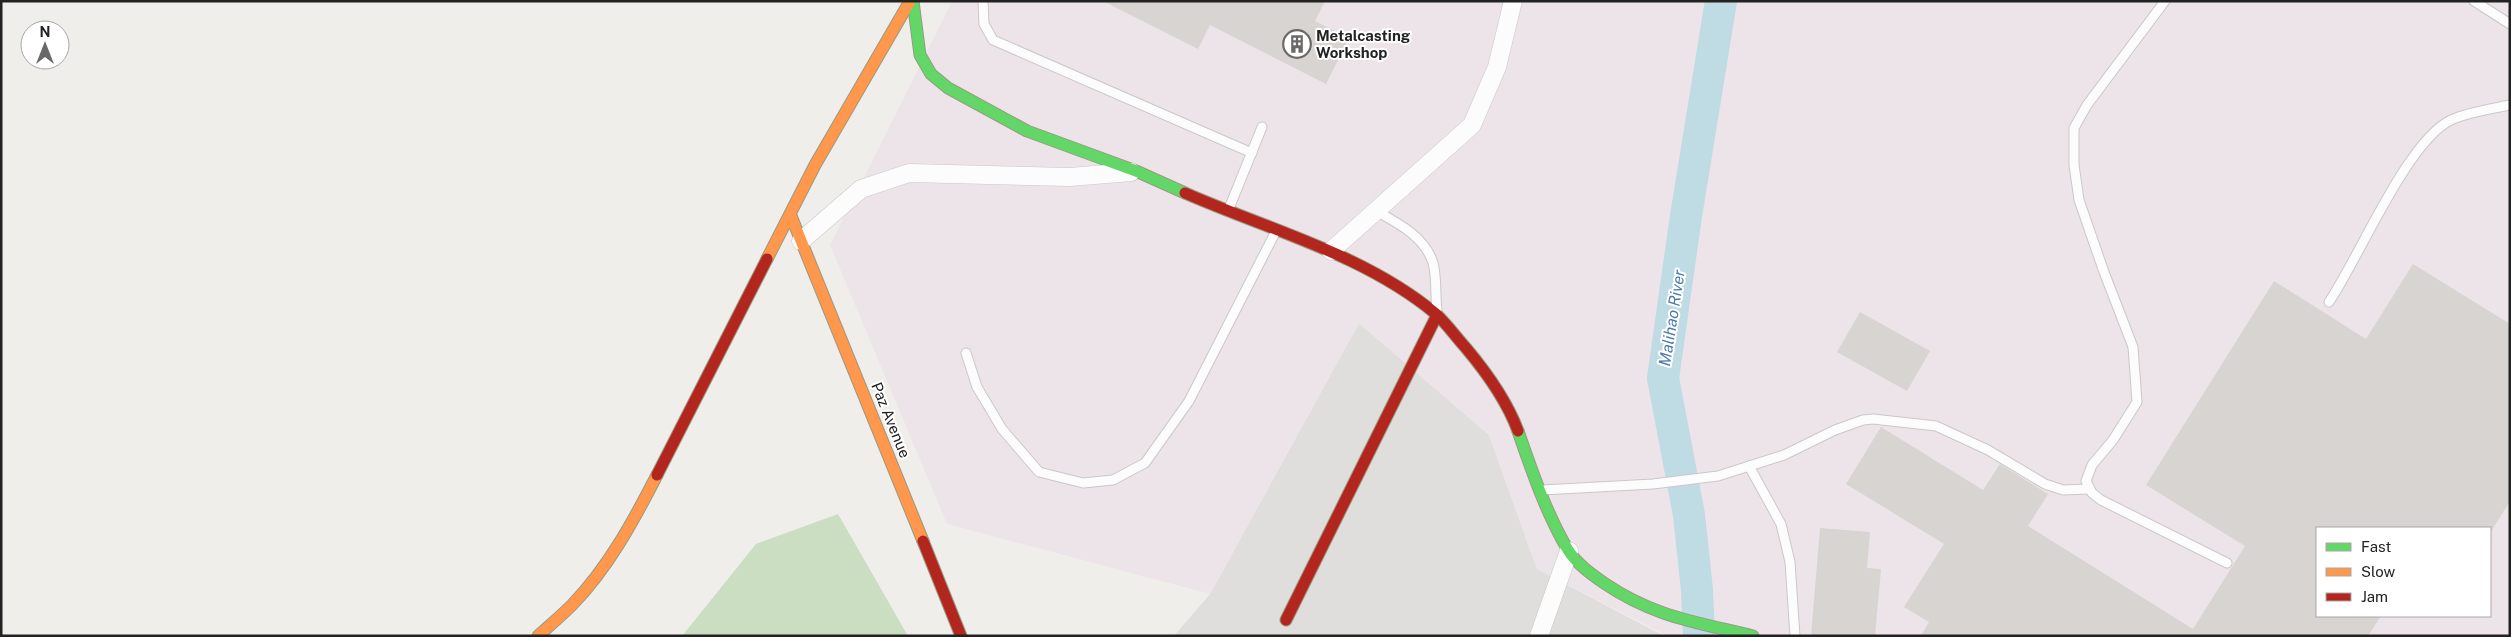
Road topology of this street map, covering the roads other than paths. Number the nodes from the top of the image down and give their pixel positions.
1 (912, 1) edge
2 (983, 1) edge
3 (1513, 1) edge
4 (2165, 1) edge
5 (2474, 1) edge
6 (2510, 24) edge
7 (2510, 105) edge
8 (1262, 127) dead end
9 (1252, 153) junction
10 (1136, 171) junction
11 (1376, 211) junction
12 (1228, 212) junction
13 (791, 216) junction
14 (1277, 229) junction
15 (801, 241) junction
16 (1332, 251) junction
17 (2329, 302) dead end
18 (1437, 315) junction
19 (966, 353) dead end
20 (1749, 466) junction
21 (2089, 489) junction
22 (1539, 490) junction
23 (1569, 551) junction
24 (2227, 563) dead end
25 (1286, 620) dead end
26 (538, 636) edge
27 (961, 636) edge
28 (1539, 636) edge
29 (1753, 636) edge
30 (1796, 636) edge

1 - 10 street
1 - 13 street
2 - 9 lane
3 - 11 street
4 - 21 lane
5 - 6 lane
7 - 17 lane
8 - 9 lane
9 - 12 lane
10 - 12 street
10 - 15 street
11 - 16 street
11 - 18 lane
12 - 14 street
13 - 15 street, Paz Avenue
13 - 26 street
14 - 16 street
14 - 19 lane
15 - 27 street, Paz Avenue
16 - 18 street
18 - 22 street
18 - 25 street
20 - 21 lane
20 - 22 lane
20 - 30 lane
21 - 24 lane
22 - 23 street
23 - 28 street
23 - 29 street

